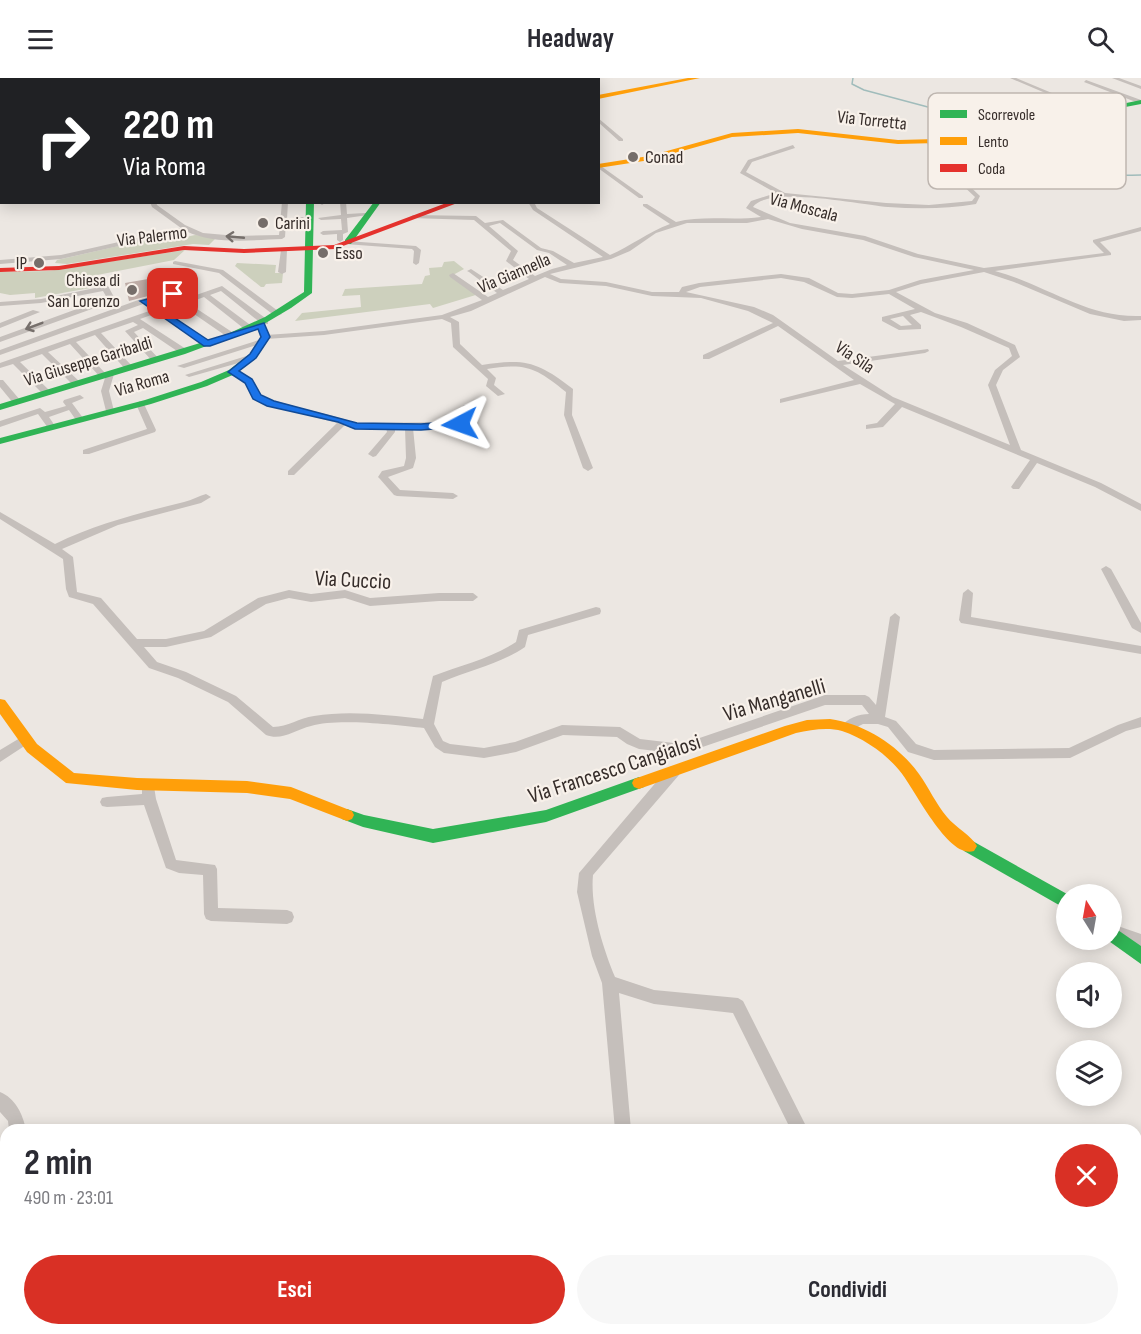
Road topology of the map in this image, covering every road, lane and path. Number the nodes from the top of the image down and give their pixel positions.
1 (697, 78) edge
2 (1012, 78) edge
3 (1114, 78) edge
4 (667, 81) edge
5 (1086, 81) dead end
6 (1141, 88) edge
7 (1048, 93) edge
8 (1117, 93) edge
9 (1126, 96) edge
10 (600, 97) edge
11 (1141, 102) edge
12 (1126, 105) edge
13 (600, 121) edge
14 (621, 140) dead end
15 (928, 143) edge
16 (793, 147) dead end
17 (600, 166) edge
18 (600, 167) edge
19 (969, 189) edge
20 (783, 194) junction
21 (641, 197) dead end
22 (154, 204) edge
23 (285, 204) edge
24 (310, 204) edge
25 (343, 204) edge
26 (376, 204) edge
27 (451, 204) edge
28 (532, 204) edge
29 (645, 205) dead end
30 (366, 213) junction
31 (344, 216) junction
32 (413, 217) junction
33 (321, 218) dead end
34 (766, 218) junction
35 (303, 219) dead end
36 (283, 221) junction
37 (675, 224) junction
38 (483, 225) junction
39 (188, 229) junction
40 (1141, 230) edge
41 (323, 233) dead end
42 (343, 238) junction
43 (283, 244) junction
44 (309, 249) junction
45 (609, 258) junction
46 (0, 262) edge
47 (175, 263) dead end
48 (416, 263) dead end
49 (572, 265) junction
50 (0, 270) edge
51 (986, 270) junction
52 (471, 271) dead end
53 (282, 272) dead end
54 (544, 274) junction
55 (453, 275) dead end
56 (533, 278) junction
57 (191, 290) dead end
58 (890, 292) junction
59 (205, 294) junction
60 (502, 294) junction
61 (681, 294) junction
62 (110, 300) junction
63 (487, 300) junction
64 (144, 301) junction
65 (182, 302) junction
66 (0, 304) edge
67 (120, 309) junction
68 (158, 310) junction
69 (921, 310) junction
70 (36, 312) dead end
71 (904, 313) dead end
72 (278, 314) junction
73 (443, 317) junction
74 (1141, 318) edge
75 (134, 319) junction
76 (779, 323) junction
77 (144, 325) junction
78 (383, 325) junction
79 (0, 326) edge
80 (261, 331) junction
81 (96, 332) junction
82 (288, 333) dead end
83 (232, 336) junction
84 (0, 340) edge
85 (71, 341) junction
86 (207, 344) junction
87 (43, 351) junction
88 (925, 351) dead end
89 (0, 353) edge
90 (253, 356) junction
91 (706, 357) dead end
92 (156, 360) junction
93 (181, 360) junction
94 (15, 361) junction
95 (836, 364) junction
96 (0, 366) edge
97 (482, 367) junction
98 (129, 368) junction
99 (232, 372) junction
100 (107, 375) junction
101 (193, 380) junction
102 (861, 381) junction
103 (0, 382) edge
104 (77, 384) junction
105 (47, 393) junction
106 (501, 394) dead end
107 (80, 398) dead end
108 (783, 401) dead end
109 (17, 402) junction
110 (901, 403) junction
111 (140, 404) junction
112 (0, 407) edge
113 (71, 407) junction
114 (466, 407) dead end
115 (110, 411) junction
116 (79, 418) junction
117 (48, 420) junction
118 (341, 420) junction
119 (390, 427) junction
120 (409, 427) junction
121 (869, 427) dead end
122 (2, 432) edge
123 (86, 452) dead end
124 (1017, 452) junction
125 (372, 454) dead end
126 (1035, 459) junction
127 (588, 468) dead end
128 (291, 473) dead end
129 (1016, 488) dead end
130 (453, 496) dead end
131 (206, 497) dead end
132 (1141, 507) edge
133 (0, 515) edge
134 (55, 548) junction
135 (1106, 569) dead end
136 (968, 593) dead end
137 (473, 597) dead end
138 (596, 611) dead end
139 (895, 617) dead end
140 (1141, 628) edge
141 (134, 644) junction
142 (1141, 650) edge
143 (0, 704) edge
144 (878, 719) junction
145 (1141, 722) edge
146 (428, 724) junction
147 (847, 727) junction
148 (26, 740) junction
149 (0, 758) edge
150 (674, 771) junction
151 (149, 792) junction
152 (106, 802) dead end
153 (1056, 896) edge
154 (286, 917) dead end
155 (1122, 936) edge
156 (1122, 941) edge
157 (1141, 941) edge
158 (1141, 956) edge
159 (610, 983) junction
160 (0, 1100) edge
161 (16, 1124) edge
162 (623, 1124) edge
163 (797, 1124) edge

1 - 4 street
2 - 7 street
3 - 6 street
4 - 10 street
5 - 8 street
9 - 11 street
11 - 12 street, Via Torretta
13 - 14 street
15 - 17 street, Via Torretta
16 - 20 street
18 - 21 street
19 - 20 street, Via Moscala
20 - 34 street, Via Moscala
22 - 39 street
23 - 36 street
24 - 44 street
25 - 31 street
26 - 30 street
27 - 32 street
28 - 45 street
29 - 37 street
30 - 31 street
30 - 42 street
31 - 33 street
31 - 42 street
32 - 38 street
32 - 42 street
34 - 37 street, Via Giannella
34 - 51 street, Via Moscala
35 - 36 street
36 - 43 street
37 - 45 street, Via Giannella
38 - 49 street
38 - 56 street
43 -> 39 street
39 - 46 street
40 - 51 street
41 - 42 street
42 - 44 street
42 - 48 street
43 - 44 street, Via Palermo
43 - 50 street, Via Palermo
43 - 53 street
44 - 72 street, Via Giuseppe Garibaldi
45 - 49 street, Via Giannella
47 - 72 street
49 - 54 street, Via Giannella
51 - 58 street
51 - 74 street, Via Moscala
52 - 60 street
54 - 56 street, Via Giannella
54 - 61 street, Via Sila
55 - 63 street
56 - 60 street, Via Giannella
57 - 64 street
58 - 61 street
58 - 69 street
59 - 65 street
59 - 80 street
59 - 80 street
60 - 63 street, Via Giannella
61 - 76 street, Via Sila
62 - 66 street
62 - 67 street
62 -> 84 street
63 - 73 street, Via Giannella
64 - 67 street
64 - 68 street
65 - 68 street
65 - 83 street
67 - 89 street
68 - 75 street
68 - 86 street
69 - 71 street
69 - 124 street
70 - 79 street
72 - 80 street, Via Giuseppe Garibaldi
73 - 78 street, Via Giannella
73 - 97 street
75 - 77 street
75 - 81 street
76 - 91 street
76 - 95 street, Via Sila
77 - 92 street
77 - 93 street
78 - 80 street, Via Giannella
78 - 82 street
80 - 83 street, Via Giuseppe Garibaldi
80 - 90 street, Via Roma
80 - 93 street, Via Giannella
81 - 85 street
81 - 98 street
83 - 86 street, Via Giuseppe Garibaldi
85 - 87 street
85 - 100 street
86 - 93 street, Via Giuseppe Garibaldi
87 - 94 street
87 - 104 street
88 - 95 street
90 - 99 street, Via Roma
90 - 101 street
92 - 93 street, Via Giuseppe Garibaldi
92 - 98 street, Via Giuseppe Garibaldi
93 - 101 street
94 - 96 street
94 - 105 street
95 - 102 street, Via Sila
97 - 106 street
97 - 127 street
98 - 100 street, Via Giuseppe Garibaldi
99 - 101 street, Via Roma
99 - 118 street
100 - 104 street, Via Giuseppe Garibaldi
100 - 115 street
101 - 111 street, Via Roma
102 - 108 street
102 - 110 street, Via Sila
103 - 109 street
104 - 105 street, Via Giuseppe Garibaldi
105 - 109 street, Via Giuseppe Garibaldi
107 - 113 street
109 - 112 street, Via Giuseppe Garibaldi
110 - 121 street
110 - 124 street, Via Sila
111 - 115 street, Via Roma
111 - 123 street
113 - 116 street
113 - 117 street
114 - 120 street
115 - 116 street, Via Roma
116 - 117 street, Via Roma
117 - 122 street, Via Roma
118 - 119 street
118 - 128 street
119 - 120 street
119 - 125 street
120 - 130 street
124 - 126 street, Via Sila
126 - 129 street
126 - 132 street, Via Sila
131 - 134 street
133 - 134 street
134 - 141 street
135 - 140 street
136 - 142 street
137 - 141 street, Via Cuccio
138 - 146 street
139 - 144 street
141 - 146 street
143 - 148 street, Via Francesco Cangialosi
144 - 145 street
144 - 146 street, Via Manganelli
144 - 147 street
147 - 150 street, Via Francesco Cangialosi
147 - 153 street, Via Francesco Cangialosi
148 - 149 street
148 - 151 street, Via Francesco Cangialosi
150 - 151 street, Via Francesco Cangialosi
150 - 159 street
151 - 152 street
151 - 154 street
155 - 157 street
156 - 158 street
159 - 162 street
159 - 163 street
160 - 161 street

